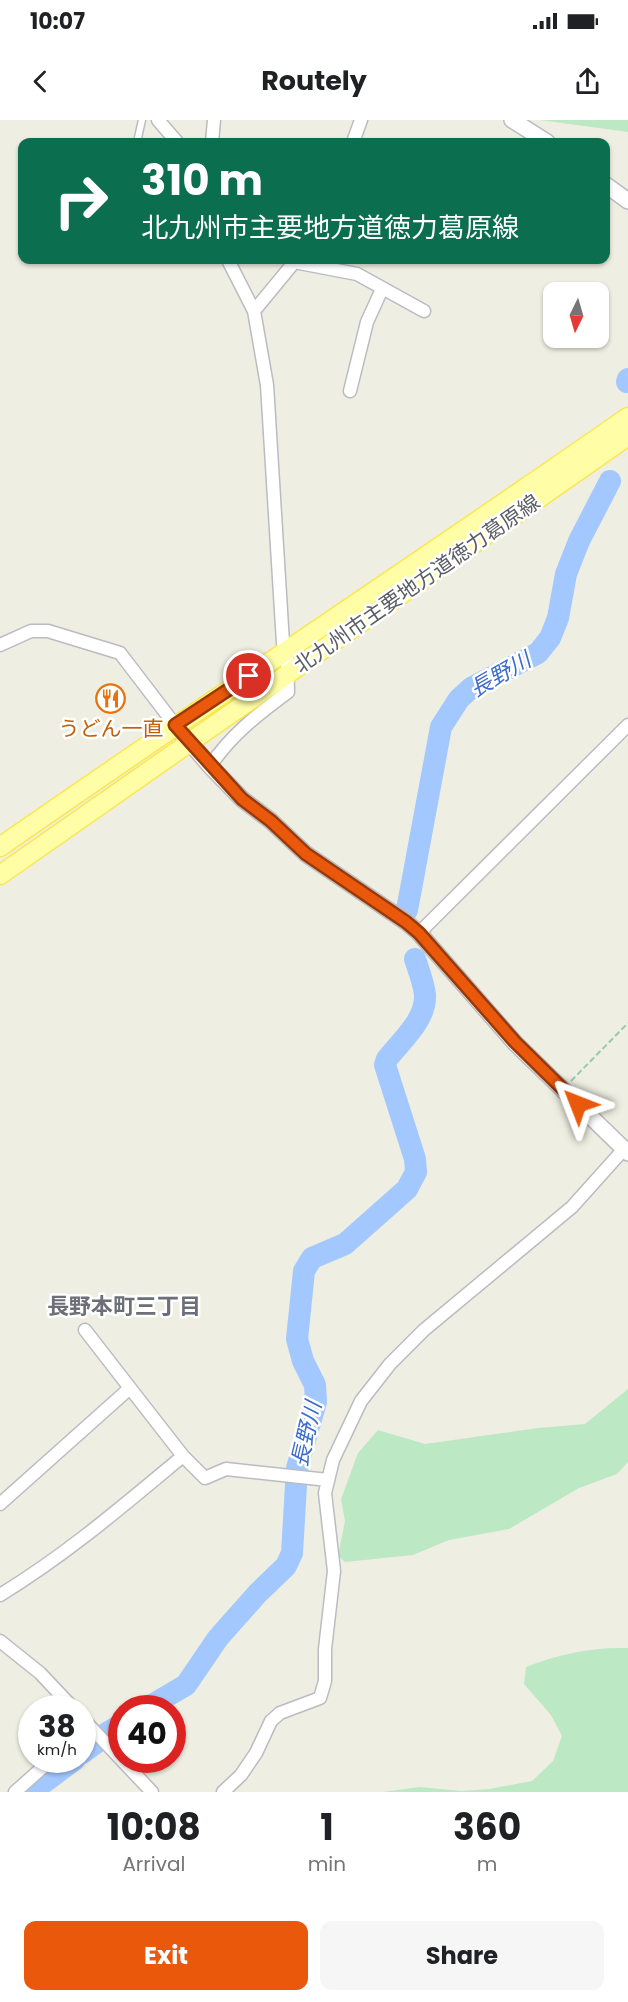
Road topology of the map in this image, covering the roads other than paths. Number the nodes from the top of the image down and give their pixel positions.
1 (142, 120) edge
2 (158, 120) edge
3 (214, 120) edge
4 (361, 120) edge
5 (512, 120) edge
6 (138, 138) edge
7 (174, 138) edge
8 (212, 138) edge
9 (354, 138) edge
10 (541, 138) edge
11 (610, 188) edge
12 (628, 201) edge
13 (230, 264) edge
14 (293, 264) edge
15 (309, 264) edge
16 (382, 289) junction
17 (254, 311) junction
18 (424, 311) dead end
19 (350, 391) dead end
20 (628, 417) edge
21 (628, 436) edge
22 (0, 645) edge
23 (286, 652) junction
24 (288, 675) junction
25 (175, 725) junction
26 (628, 725) edge
27 (191, 743) junction
28 (210, 766) junction
29 (0, 847) edge
30 (0, 875) edge
31 (419, 933) junction
32 (626, 1151) edge
33 (85, 1330) dead end
34 (129, 1388) junction
35 (183, 1456) junction
36 (328, 1480) junction
37 (0, 1504) edge
38 (0, 1595) edge
39 (0, 1641) edge
40 (61, 1695) edge
41 (96, 1733) edge
42 (36, 1773) edge
43 (15, 1792) edge
44 (152, 1792) edge
45 (223, 1792) edge

1 - 6 lane
2 - 7 street
3 - 8 street
4 - 9 street
5 - 10 street
11 - 12 street
13 - 17 street
14 - 17 street
15 - 16 street
16 - 18 street
16 - 19 street
17 - 23 street
20 - 23 main road, 北九州市主要地方道徳力葛原線
21 - 24 main road, 北九州市主要地方道徳力葛原線
22 - 25 street
23 - 24 street
23 - 25 main road, 北九州市主要地方道徳力葛原線
24 - 27 main road, 北九州市主要地方道徳力葛原線
24 - 28 street
25 - 27 street
25 - 29 main road, 北九州市主要地方道徳力葛原線
26 - 31 street
27 - 28 street
27 - 30 main road, 北九州市主要地方道徳力葛原線
28 - 31 street
31 - 32 street
32 - 36 street
33 - 34 street
34 - 35 street
34 - 37 street
35 - 36 street
35 - 38 street
36 - 45 street
39 - 40 street
41 - 44 street
42 - 43 street

